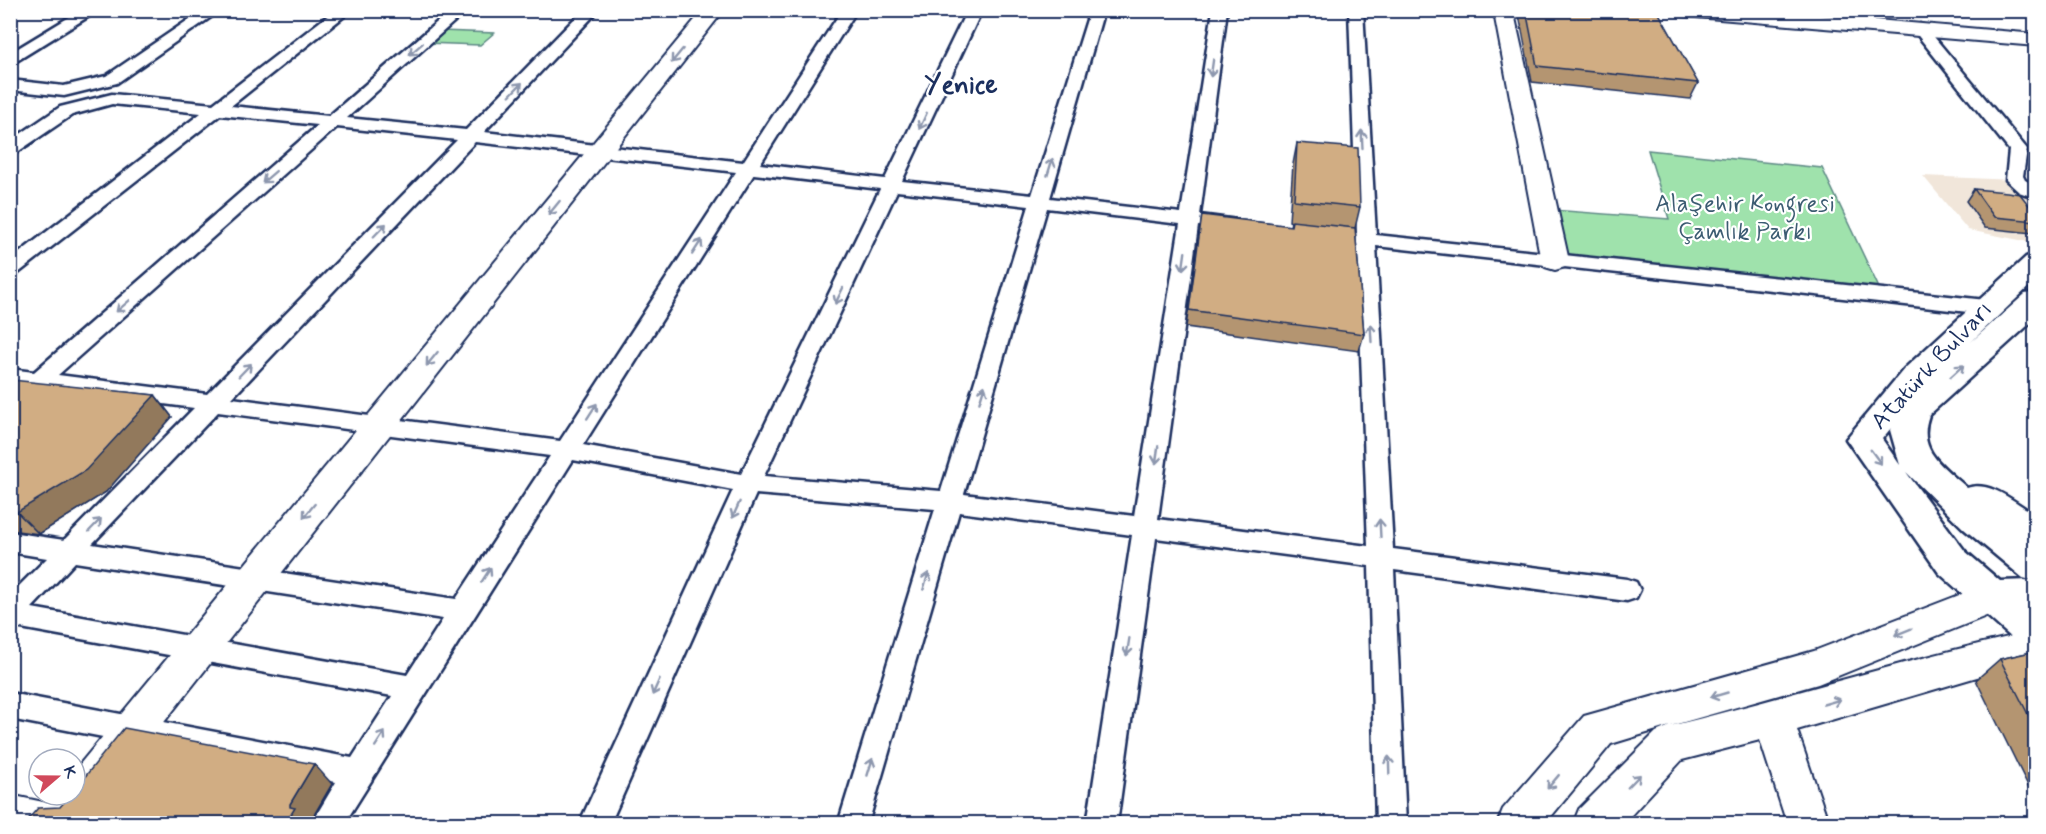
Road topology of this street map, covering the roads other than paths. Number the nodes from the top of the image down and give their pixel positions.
1 (92, 10) edge
2 (214, 10) edge
3 (345, 10) edge
4 (460, 10) edge
5 (592, 10) edge
6 (714, 10) edge
7 (850, 10) edge
8 (975, 10) edge
9 (1097, 10) edge
10 (1220, 10) edge
11 (1356, 10) edge
12 (1499, 10) edge
13 (1684, 10) edge
14 (1924, 23) edge
15 (2036, 40) edge
16 (10, 60) edge
17 (111, 80) junction
18 (10, 85) edge
19 (64, 91) junction
20 (112, 99) junction
21 (217, 110) junction
22 (66, 111) junction
23 (332, 122) junction
24 (471, 136) junction
25 (10, 149) edge
26 (600, 151) junction
27 (748, 168) junction
28 (893, 185) junction
29 (2036, 193) edge
30 (1039, 202) junction
31 (1191, 219) junction
32 (1249, 226) edge
33 (1308, 232) edge
34 (1366, 239) junction
35 (1555, 261) junction
36 (2036, 263) edge
37 (10, 270) edge
38 (2036, 301) edge
39 (1986, 307) junction
40 (10, 376) edge
41 (39, 380) junction
42 (213, 403) junction
43 (10, 405) edge
44 (378, 425) junction
45 (566, 450) junction
46 (1915, 460) junction
47 (748, 484) junction
48 (949, 501) junction
49 (1147, 528) junction
50 (2036, 533) edge
51 (10, 542) edge
52 (70, 551) junction
53 (1381, 559) junction
54 (2036, 567) edge
55 (254, 579) junction
56 (1628, 590) dead end
57 (2036, 596) edge
58 (1993, 597) junction
59 (463, 610) junction
60 (10, 614) edge
61 (2036, 635) edge
62 (2036, 647) edge
63 (197, 649) junction
64 (413, 688) junction
65 (10, 706) edge
66 (1776, 718) junction
67 (132, 730) junction
68 (359, 773) junction
69 (10, 815) edge
70 (54, 824) edge
71 (326, 824) edge
72 (594, 824) edge
73 (853, 824) edge
74 (1102, 824) edge
75 (1390, 824) edge
76 (1518, 824) edge
77 (1594, 824) edge
78 (1808, 824) edge

1 - 16 street
2 - 17 street
3 - 21 street
4 -> 23 street
24 -> 5 street
6 -> 26 street
7 - 27 street
8 -> 28 street
30 -> 9 street
10 -> 31 street
34 -> 11 street
12 - 35 street
13 - 14 street
14 - 15 street
14 - 29 street
17 - 19 street
17 - 20 street
18 - 19 street
19 - 22 street
20 - 21 street
20 - 22 street
21 - 23 street
21 - 37 street
22 - 25 street
23 - 24 street
23 -> 41 street
24 - 26 street
42 -> 24 street
26 - 27 street
26 -> 44 street
27 - 28 street
45 -> 27 street
28 - 30 street
28 -> 47 street
30 - 31 street
48 -> 30 street
31 - 32 street
31 -> 49 street
33 - 34 street
34 - 35 street
53 -> 34 street
35 - 39 street
36 - 39 main road, Atatürk Bulvarı
46 -> 38 main road, Atatürk Bulvarı
39 -> 58 main road, Atatürk Bulvarı
40 - 41 street
41 - 42 street
41 - 43 street
42 - 44 street
52 -> 42 street
44 - 45 street
44 -> 55 street
45 - 47 street
59 -> 45 street
46 - 50 main road
46 - 54 main road
47 - 48 street
47 -> 72 street
48 - 49 street
73 -> 48 street
49 - 53 street
49 -> 74 street
51 - 52 street
52 - 55 street
52 - 60 street
53 - 56 street
75 -> 53 street
55 - 59 street
55 - 63 street
57 - 58 main road
58 - 61 main road, Atatürk Bulvarı
58 -> 76 street
59 - 64 street
60 - 63 street
66 -> 62 street
63 - 64 street
63 - 67 street
68 -> 64 street
65 - 67 street
77 -> 66 street
66 - 78 street
67 - 68 street
67 - 70 street
68 - 71 street
69 - 70 street

